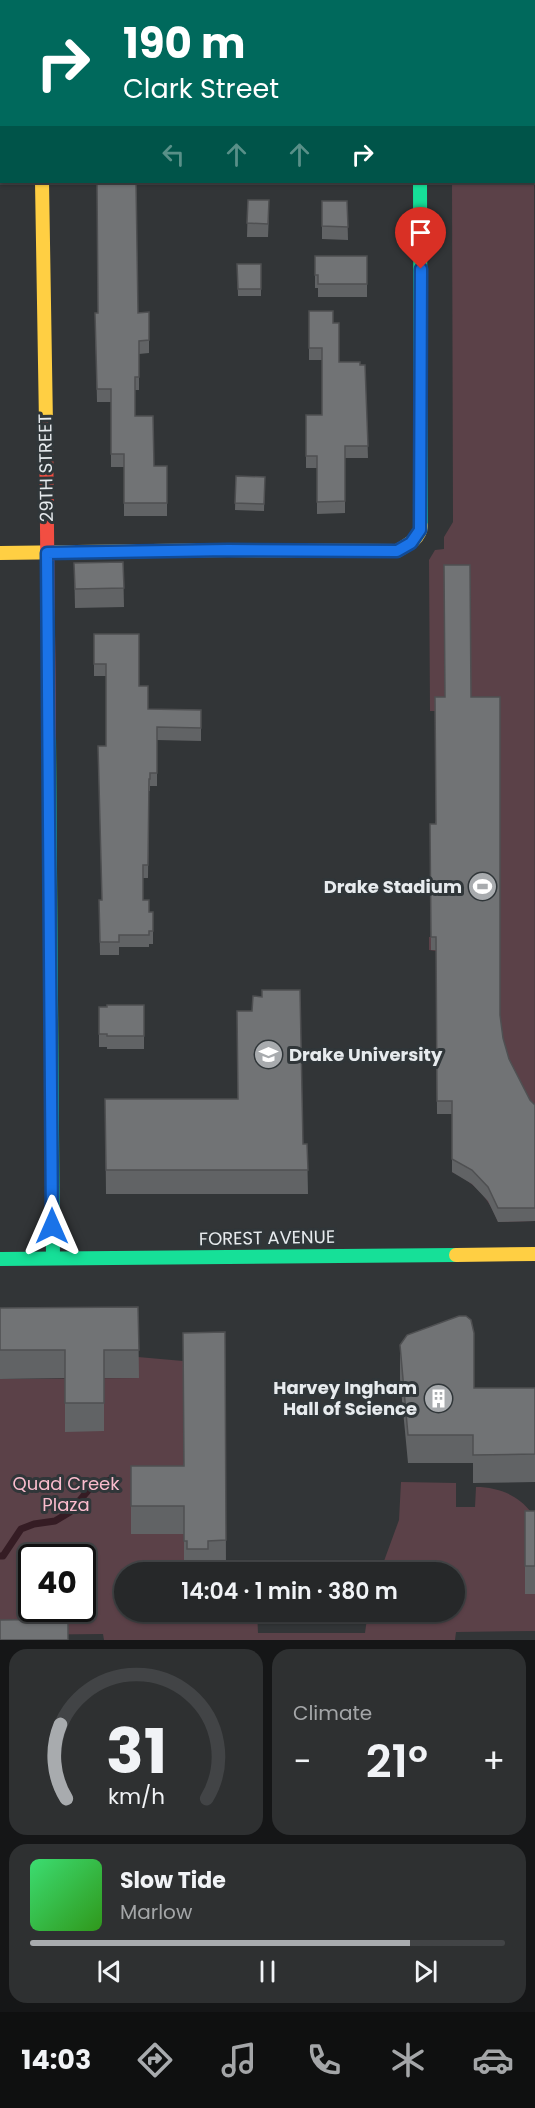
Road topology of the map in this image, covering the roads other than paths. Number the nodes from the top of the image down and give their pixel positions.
1 (42, 183) edge
2 (420, 183) edge
3 (0, 553) edge
4 (47, 553) junction
5 (535, 1254) edge
6 (53, 1258) junction
7 (0, 1259) edge

1 - 4 street, 29TH STREET
2 - 4 street
3 - 4 street
4 - 6 street, 29TH STREET
5 - 6 street, FOREST AVENUE
6 - 7 street, FOREST AVENUE

